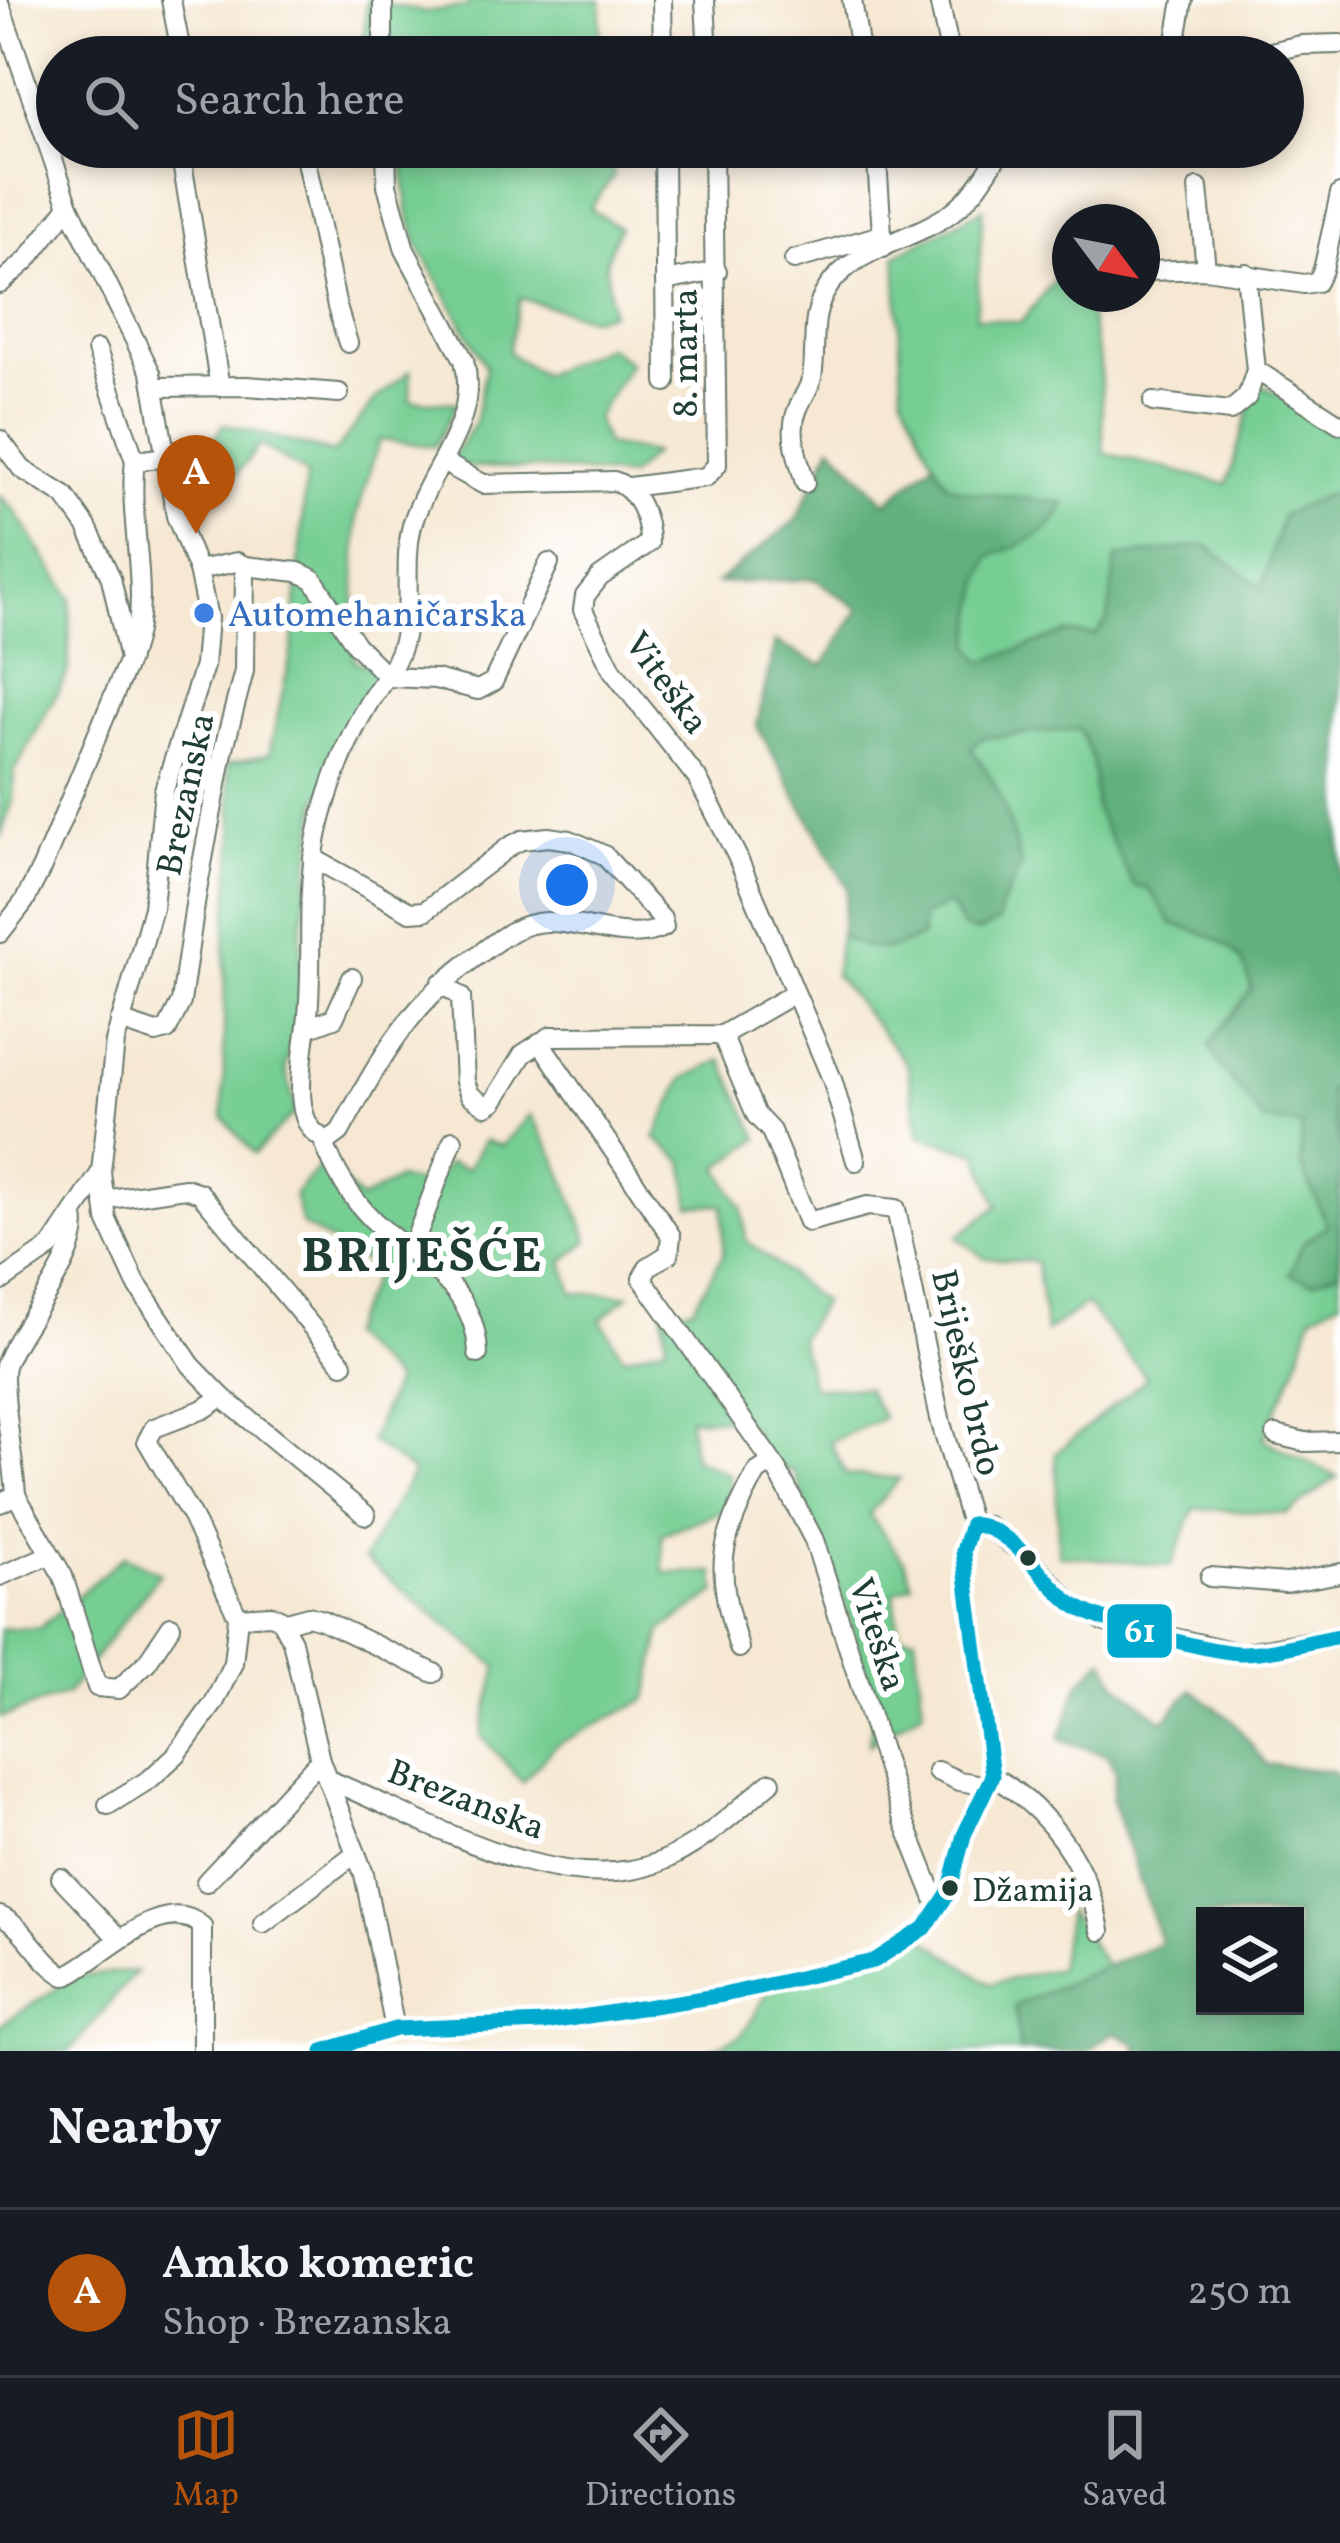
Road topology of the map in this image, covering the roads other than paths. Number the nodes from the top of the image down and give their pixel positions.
1 (171, 0) edge
2 (383, 0) edge
3 (662, 0) edge
4 (705, 0) edge
5 (852, 0) edge
6 (939, 0) edge
7 (1183, 0) edge
8 (0, 5) edge
9 (178, 36) edge
10 (383, 36) edge
11 (663, 36) edge
12 (707, 36) edge
13 (858, 36) edge
14 (947, 36) edge
15 (1177, 36) edge
16 (1340, 44) edge
17 (1304, 45) edge
18 (36, 110) edge
19 (56, 168) edge
20 (183, 168) edge
21 (307, 168) edge
22 (387, 168) edge
23 (664, 168) edge
24 (714, 168) edge
25 (877, 168) edge
26 (985, 168) edge
27 (1198, 188) dead end
28 (1338, 203) edge
29 (69, 206) junction
30 (882, 242) junction
31 (794, 260) dead end
32 (1205, 269) junction
33 (717, 271) junction
34 (1160, 271) edge
35 (1246, 273) junction
36 (665, 281) junction
37 (0, 284) edge
38 (349, 343) dead end
39 (97, 350) dead end
40 (1256, 370) junction
41 (666, 382) dead end
42 (155, 387) junction
43 (220, 387) junction
44 (339, 393) dead end
45 (1153, 402) dead end
46 (1340, 424) edge
47 (0, 440) edge
48 (166, 457) junction
49 (135, 461) junction
50 (443, 463) junction
51 (805, 483) dead end
52 (629, 488) junction
53 (549, 563) dead end
54 (244, 566) junction
55 (199, 570) junction
56 (129, 659) junction
57 (388, 677) junction
58 (314, 858) junction
59 (0, 933) edge
60 (352, 978) dead end
61 (441, 983) junction
62 (793, 994) junction
63 (120, 1021) junction
64 (307, 1028) junction
65 (722, 1035) junction
66 (540, 1042) junction
67 (323, 1140) junction
68 (453, 1140) dead end
69 (856, 1161) dead end
70 (101, 1172) junction
71 (104, 1200) junction
72 (74, 1216) junction
73 (412, 1248) junction
74 (0, 1282) edge
75 (478, 1354) dead end
76 (343, 1364) dead end
77 (222, 1397) junction
78 (1276, 1435) dead end
79 (1340, 1441) edge
80 (778, 1470) junction
81 (8, 1499) edge
82 (366, 1516) dead end
83 (971, 1524) junction
84 (50, 1555) junction
85 (1340, 1573) edge
86 (0, 1576) edge
87 (1210, 1577) dead end
88 (238, 1617) junction
89 (283, 1623) junction
90 (171, 1626) dead end
91 (1340, 1636) edge
92 (740, 1648) dead end
93 (434, 1673) dead end
94 (320, 1760) junction
95 (937, 1772) dead end
96 (329, 1780) junction
97 (990, 1781) junction
98 (771, 1782) dead end
99 (108, 1805) dead end
100 (356, 1853) junction
101 (61, 1878) dead end
102 (206, 1882) dead end
103 (939, 1909) junction
104 (0, 1916) edge
105 (263, 1923) dead end
106 (1100, 1931) dead end
107 (119, 1939) junction
108 (395, 2029) junction
109 (202, 2051) edge
110 (323, 2051) edge

1 - 9 street
2 - 10 street
3 - 11 street
4 - 12 street
5 - 13 street
6 - 14 street
7 - 15 street
8 - 18 street, Brezanska
16 - 17 street
19 - 29 street, Brezanska
20 - 43 street
21 - 38 street
22 - 50 street
23 - 36 street
24 - 33 street, 8. marta
25 - 30 street
26 - 30 street
27 - 32 street
28 - 35 street
29 - 37 street
29 - 42 street, Brezanska
30 - 31 street
30 - 51 street
32 - 34 street
32 - 35 street
33 - 36 street
33 - 52 street, 8. marta
35 - 40 street
36 - 41 street
39 - 49 street
40 - 45 street
40 - 46 street
42 - 43 street
42 - 48 street, Brezanska
43 - 44 street
47 - 56 street
48 - 49 street
48 - 55 street, Brezanska
49 - 56 street
50 - 52 street
50 - 57 street
52 - 62 street, Viteška
53 - 57 street
54 - 55 street
54 - 57 street
54 - 63 street, Brezanska
55 - 63 street, Brezanska
56 - 59 street
57 - 58 street
58 - 61 street
58 - 64 street
60 - 64 street
61 - 66 street
61 - 67 street
62 - 65 street
62 - 69 street, Viteška
63 - 70 street, Brezanska
64 - 67 street
65 - 66 street
65 - 83 street, Briješko brdo
66 - 80 street, Viteška
67 - 73 street
68 - 73 street
70 - 71 street, Brezanska
70 - 72 street
71 - 76 street
71 - 77 street, Brezanska
72 - 74 street
72 - 81 street
73 - 75 street
77 - 82 street, Brezanska
77 - 88 street
78 - 79 street
80 - 92 street
80 - 103 street, Viteška
81 - 84 street
83 - 91 street
83 - 97 street, Briješko brdo
84 - 86 street
84 - 90 street
85 - 87 street
88 - 89 street
88 - 99 street
89 - 93 street
89 - 94 street, Brezanska
94 - 96 street, Brezanska
94 - 102 street
95 - 97 street
96 - 98 street, Brezanska
96 - 100 street, Brezanska
97 - 103 street
97 - 106 street
100 - 105 street
100 - 108 street, Brezanska
101 - 107 street
103 - 108 street
104 - 107 street
107 - 109 street
108 - 110 street

